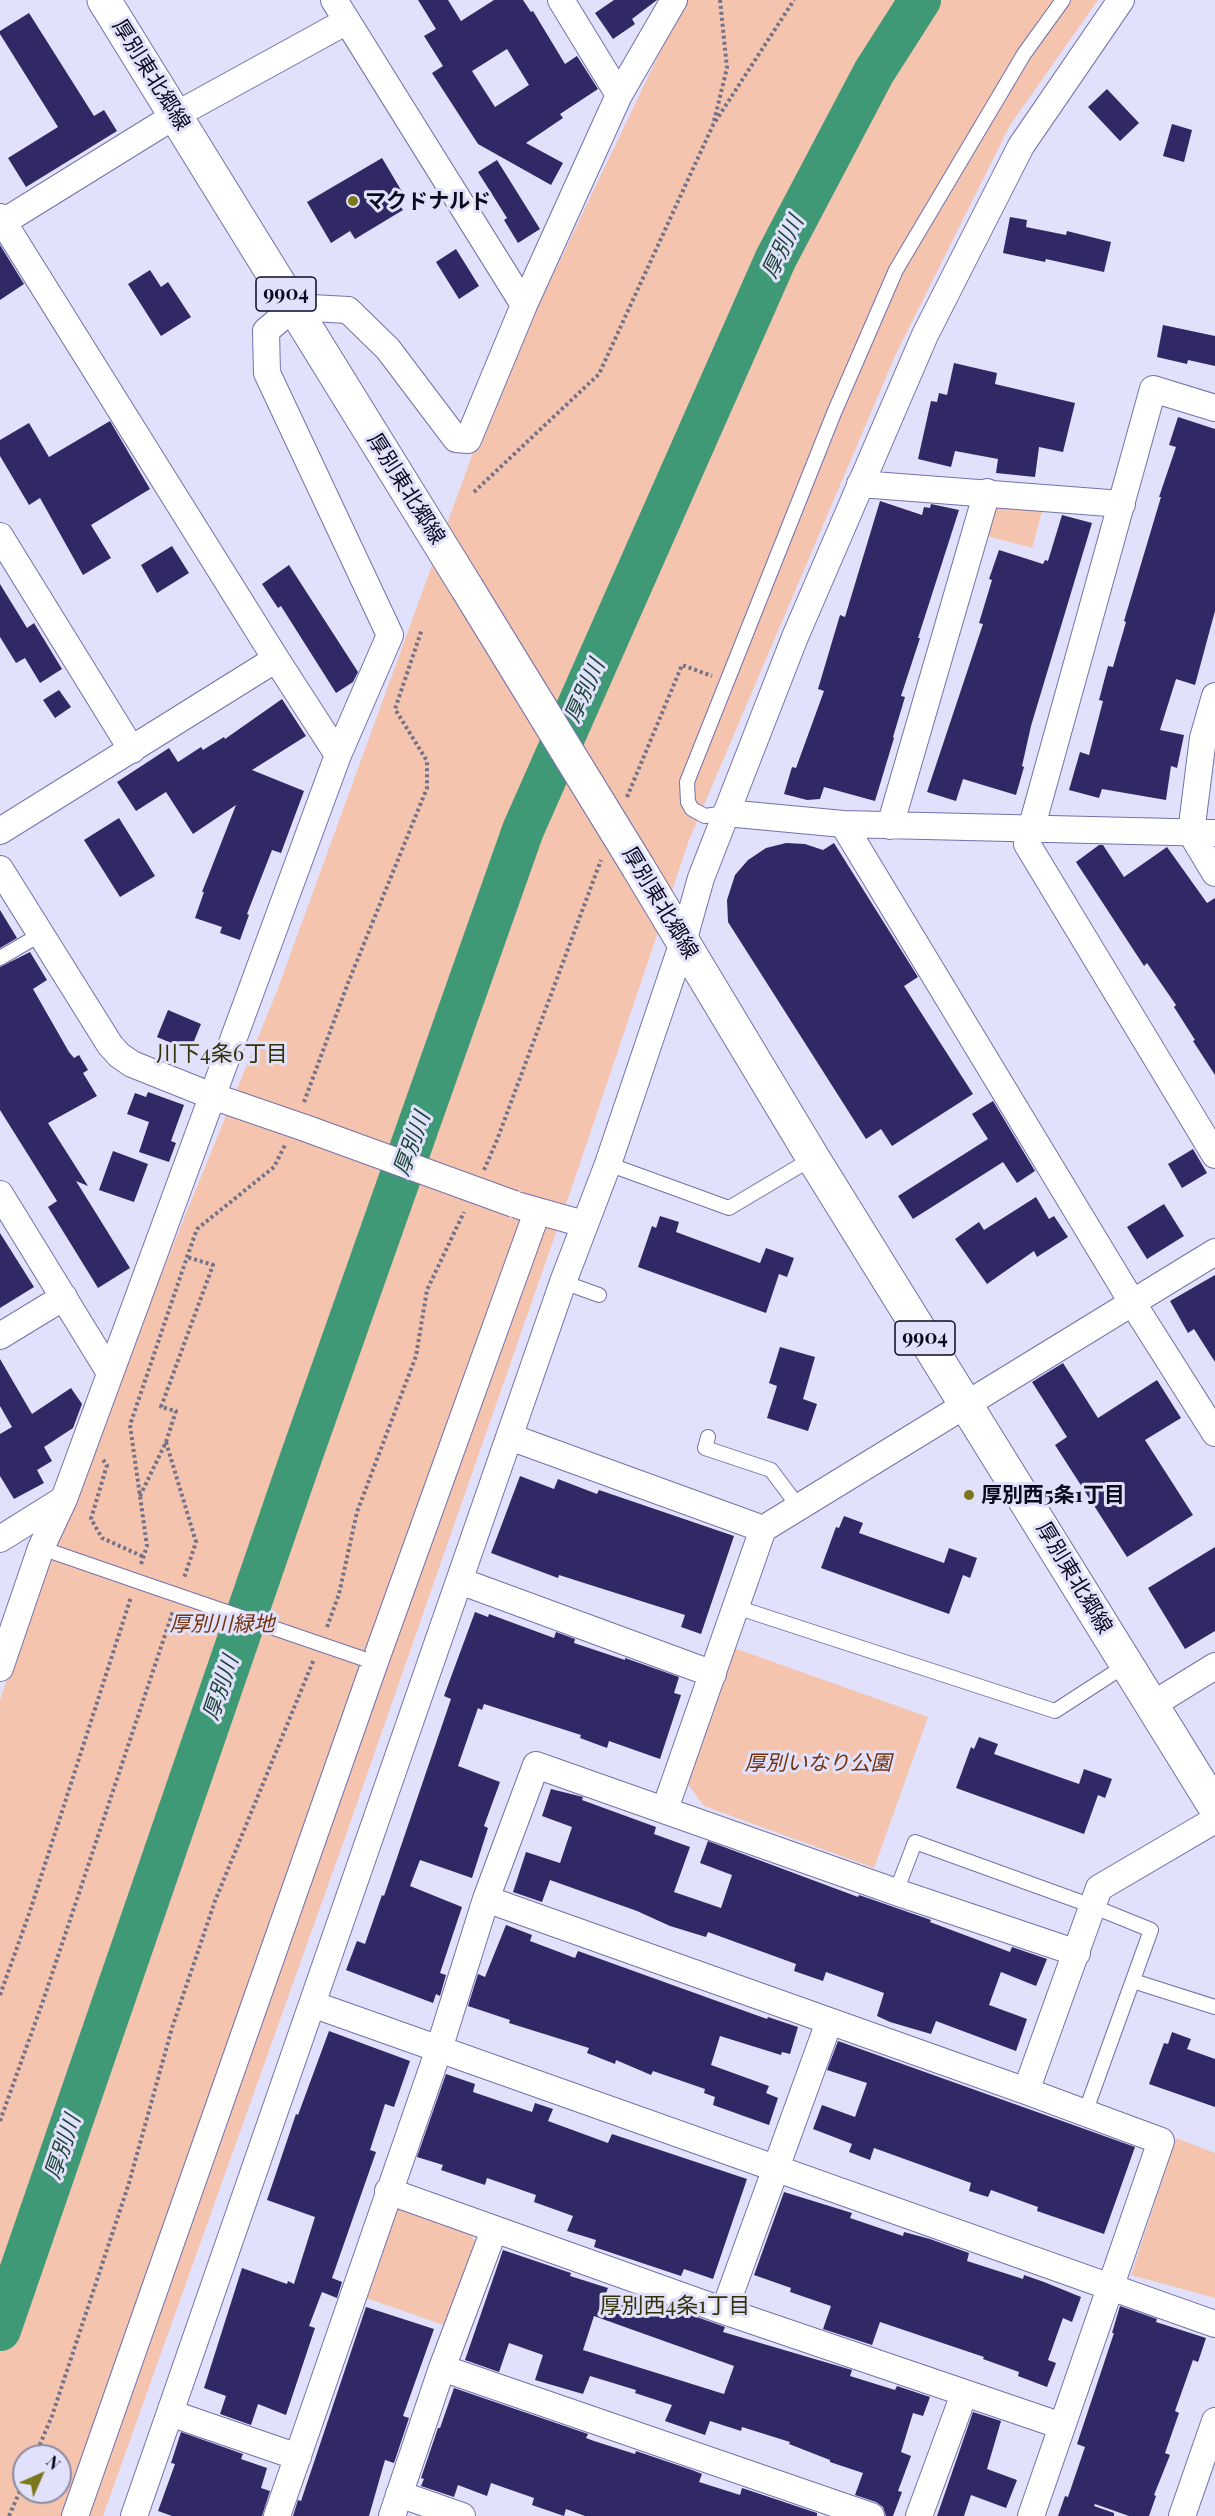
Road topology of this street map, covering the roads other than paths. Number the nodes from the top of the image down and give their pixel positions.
1 (104, 0) edge
2 (561, 0) edge
3 (674, 0) edge
4 (1063, 0) edge
5 (1121, 0) edge
6 (340, 11) edge
7 (619, 95) junction
8 (176, 115) junction
9 (1, 221) edge
10 (524, 305) junction
11 (294, 307) junction
12 (1215, 408) edge
13 (860, 484) junction
14 (987, 492) junction
15 (1122, 504) junction
16 (0, 536) edge
17 (276, 660) junction
18 (1215, 696) edge
19 (132, 750) junction
20 (338, 755) junction
21 (726, 813) junction
22 (843, 824) junction
23 (890, 826) junction
24 (1031, 829) junction
25 (0, 831) edge
26 (1203, 833) edge
27 (0, 868) edge
28 (1215, 873) edge
29 (41, 934) junction
30 (683, 942) junction
31 (0, 958) edge
32 (212, 1096) junction
33 (1215, 1155) edge
34 (813, 1158) junction
35 (608, 1164) junction
36 (0, 1194) edge
37 (526, 1208) junction
38 (584, 1224) junction
39 (1215, 1252) edge
40 (563, 1282) junction
41 (599, 1295) dead end
42 (64, 1297) junction
43 (1132, 1302) junction
44 (0, 1336) edge
45 (110, 1373) junction
46 (965, 1403) junction
47 (1211, 1418) edge
48 (510, 1437) junction
49 (708, 1437) dead end
50 (64, 1499) junction
51 (798, 1506) junction
52 (763, 1529) junction
53 (0, 1539) edge
54 (41, 1548) junction
55 (460, 1581) junction
56 (736, 1607) junction
57 (370, 1660) junction
58 (1127, 1665) junction
59 (1215, 1666) edge
60 (0, 1668) edge
61 (713, 1674) junction
62 (1152, 1705) junction
63 (1215, 1807) edge
64 (665, 1809) junction
65 (1215, 1820) edge
66 (896, 1892) junction
67 (486, 1899) junction
68 (1092, 1906) junction
69 (1077, 1953) junction
70 (1133, 1981) junction
71 (312, 2004) junction
72 (1215, 2007) edge
73 (829, 2022) junction
74 (439, 2049) junction
75 (1026, 2091) junction
76 (1085, 2113) junction
77 (776, 2169) junction
78 (388, 2191) junction
79 (494, 2230) junction
80 (1110, 2287) junction
81 (724, 2312) junction
82 (1215, 2324) edge
83 (442, 2368) junction
84 (964, 2394) junction
85 (170, 2413) junction
86 (1215, 2421) edge
87 (1062, 2426) junction
88 (298, 2457) junction
89 (395, 2505) edge
90 (75, 2516) edge
91 (134, 2516) edge
92 (277, 2516) edge
93 (462, 2516) edge
94 (871, 2516) edge
95 (919, 2516) edge
96 (1031, 2516) edge
97 (1182, 2516) edge

1 - 8 main road, 厚別東北郷線 / 9904
2 - 7 street
3 - 7 street
4 - 21 lane
5 - 13 street
6 - 8 street
6 - 10 street
7 - 10 street
8 - 9 street
8 - 11 main road, 厚別東北郷線 / 9904
9 - 17 street
10 - 11 street
11 - 20 street
11 - 30 main road, 厚別東北郷線 / 9904, bridge
12 - 15 street
13 - 14 street
13 - 21 street
14 - 15 street
14 - 23 street
15 - 24 street
16 - 19 street
17 - 19 street
17 - 20 street
18 - 26 street
19 - 25 street
20 - 32 street
21 - 22 street
21 - 30 street
22 - 23 street
22 - 43 street
23 - 24 street
24 - 26 street
24 - 33 street
26 - 28 street
27 - 29 street
29 - 31 lane
29 - 32 street
30 - 34 main road, 厚別東北郷線 / 9904
30 - 35 street
32 - 37 street, bridge
32 - 45 street
34 - 35 lane
34 - 46 main road, 厚別東北郷線 / 9904
35 - 38 street
36 - 42 street
37 - 38 street
37 - 57 street
38 - 40 street
39 - 43 street
40 - 41 lane
40 - 48 street
42 - 44 street
42 - 45 street
43 - 46 street
43 - 47 street
45 - 50 street
46 - 51 street
46 - 58 main road, 厚別東北郷線 / 9904
48 - 52 street
48 - 55 street
49 - 51 lane
50 - 53 street
50 - 54 street
51 - 52 street
52 - 56 street
54 - 57 lane, bridge
54 - 60 street
55 - 61 street
55 - 71 street
56 - 58 lane
56 - 61 street
57 - 90 street
58 - 62 main road, 厚別東北郷線 / 9904
59 - 62 street
61 - 64 street
62 - 63 main road, 厚別東北郷線 / 9904
64 - 66 street
64 - 67 street
65 - 68 street
66 - 68 lane
66 - 69 street
67 - 73 street
67 - 74 street
68 - 69 street
68 - 70 lane
69 - 75 street
70 - 72 lane
70 - 76 lane
71 - 74 street
71 - 85 street
73 - 75 street
73 - 77 street
74 - 77 street
74 - 78 street
75 - 76 street
76 - 80 street
77 - 80 street
77 - 81 street
78 - 79 street
78 - 88 street
79 - 81 street
79 - 83 street
80 - 82 street
80 - 87 street
81 - 84 street
83 - 89 street
83 - 94 street
84 - 87 street
84 - 95 street
85 - 88 street
85 - 91 street
86 - 97 street
87 - 96 street
88 - 92 street
89 - 93 street

